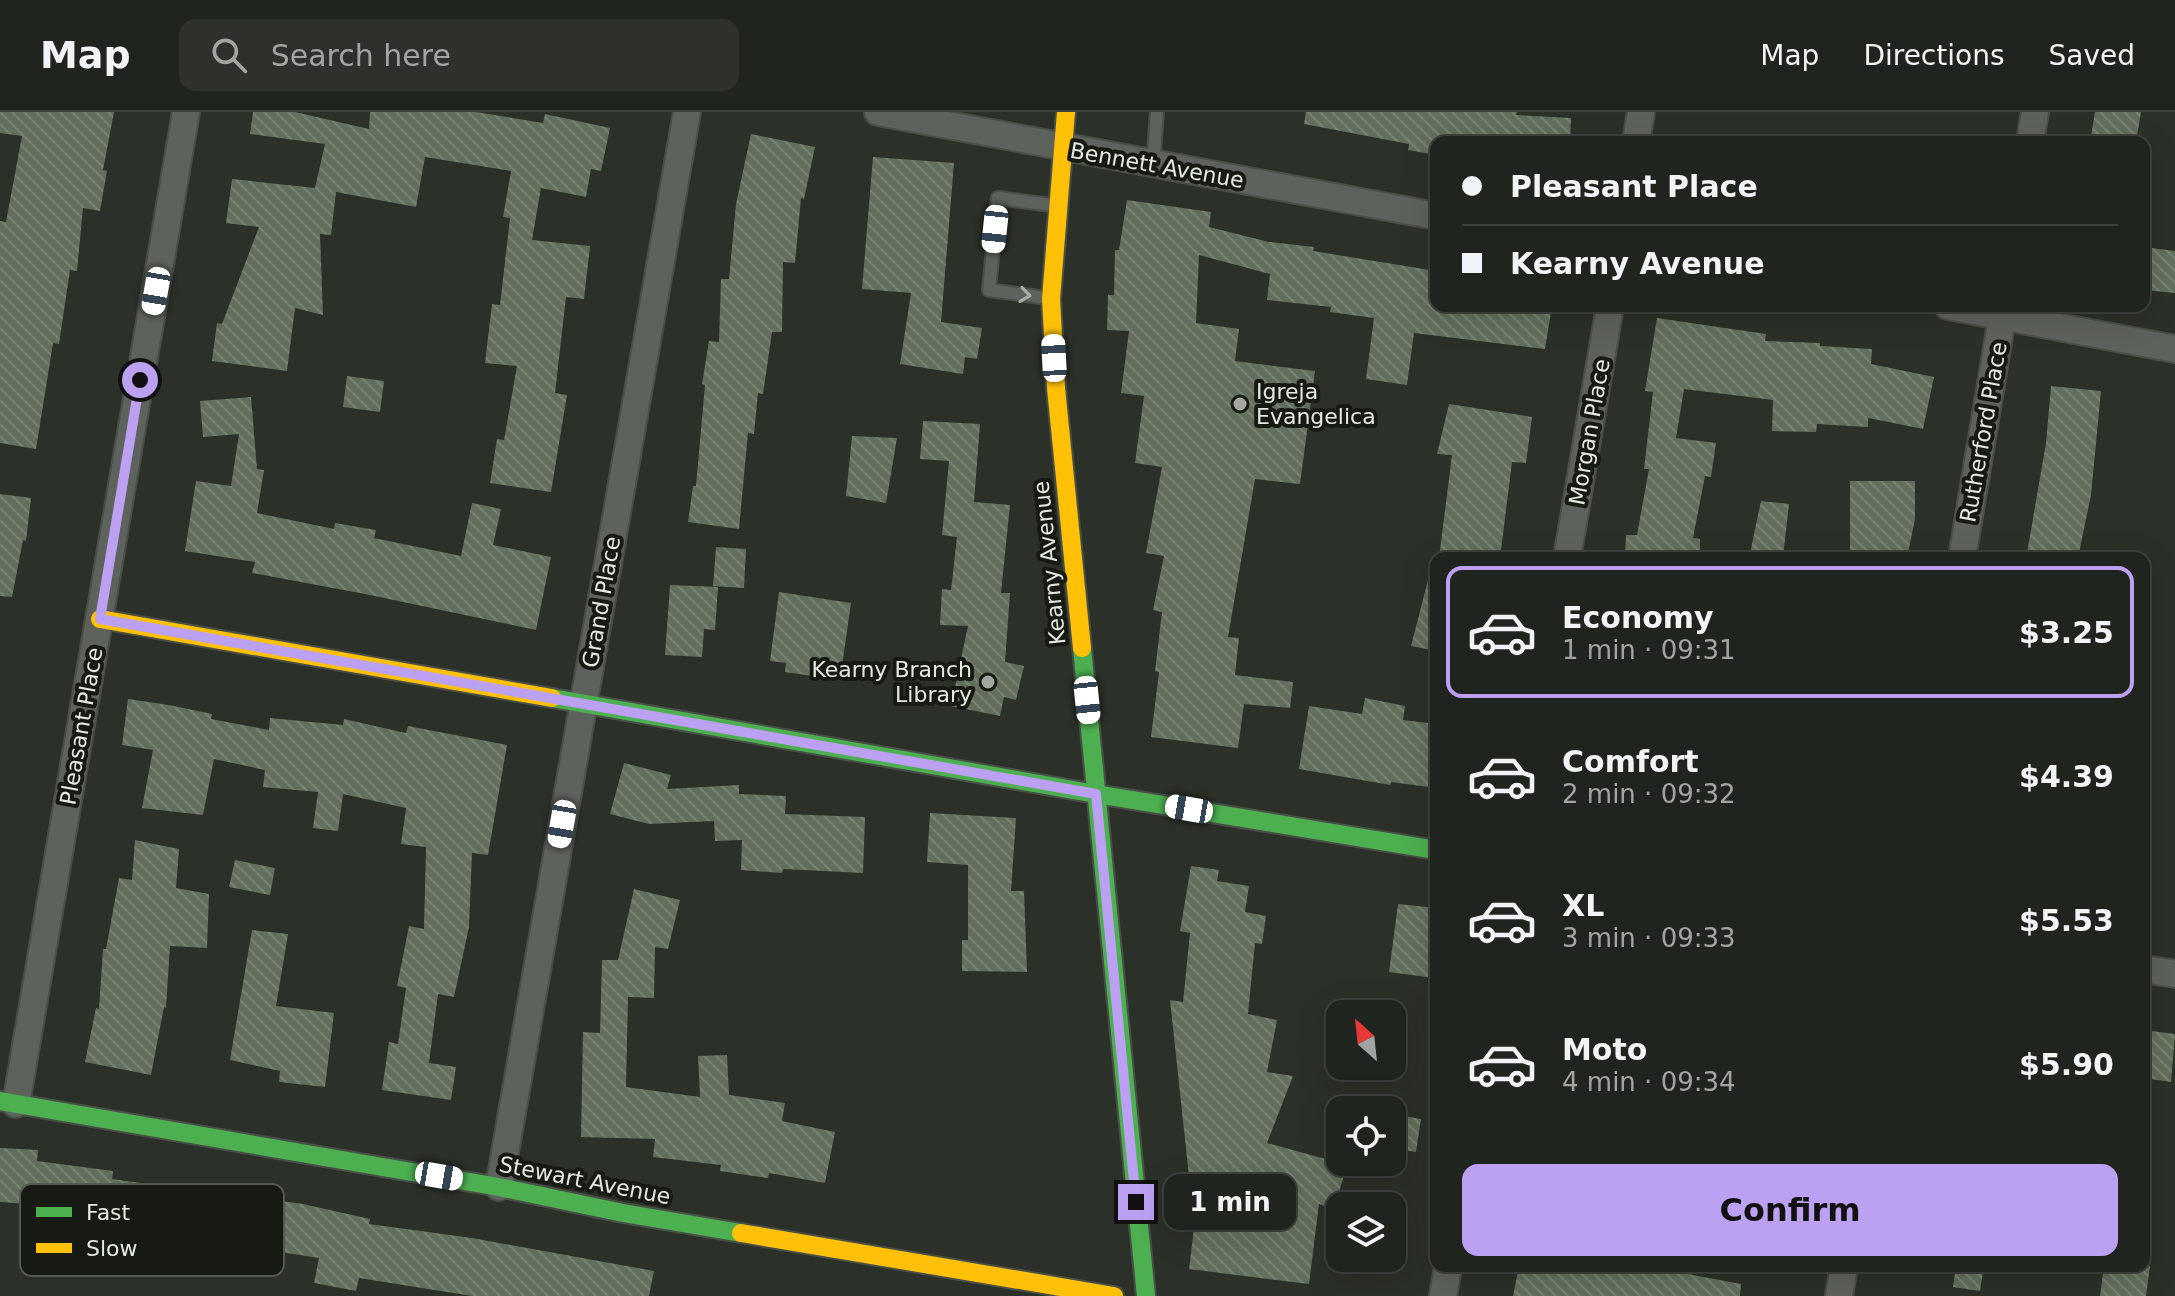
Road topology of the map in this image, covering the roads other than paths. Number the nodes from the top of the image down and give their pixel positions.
1 (186, 112) edge
2 (687, 112) edge
3 (878, 112) edge
4 (1066, 112) edge
5 (1157, 112) edge
6 (1641, 112) edge
7 (2035, 112) edge
8 (1637, 136) edge
9 (2031, 136) edge
10 (1063, 148) junction
11 (1153, 165) junction
12 (1059, 206) junction
13 (1430, 215) edge
14 (1051, 299) junction
15 (1609, 312) edge
16 (2003, 312) edge
17 (2008, 312) edge
18 (2175, 349) edge
19 (1568, 552) edge
20 (1963, 552) edge
21 (100, 619) junction
22 (583, 703) junction
23 (1096, 794) junction
24 (1430, 849) edge
25 (2150, 970) edge
26 (2175, 974) edge
27 (8, 1102) edge
28 (499, 1187) junction
29 (1447, 1272) edge
30 (1843, 1272) edge
31 (1114, 1296) edge
32 (1146, 1296) edge
33 (1443, 1296) edge
34 (1839, 1296) edge

1 - 21 street, Pleasant Place
2 - 22 street, Grand Place
3 - 10 street, Bennett Avenue
4 - 10 street, Kearny Avenue
5 - 11 lane
6 - 8 street
7 - 9 street
10 - 11 street, Bennett Avenue
10 - 12 street, Kearny Avenue
11 - 13 street, Bennett Avenue
12 - 14 street, Kearny Avenue
12 -> 14 lane
14 - 23 street, Kearny Avenue
15 - 19 street, Morgan Place
16 - 20 street, Rutherford Place
17 - 18 street
21 - 22 street
21 - 27 street, Pleasant Place
22 - 23 street
22 - 28 street, Grand Place
23 - 24 street
23 - 32 street, Kearny Avenue
25 - 26 street
27 - 28 street, Stewart Avenue
28 - 31 street, Stewart Avenue
29 - 33 street
30 - 34 street

